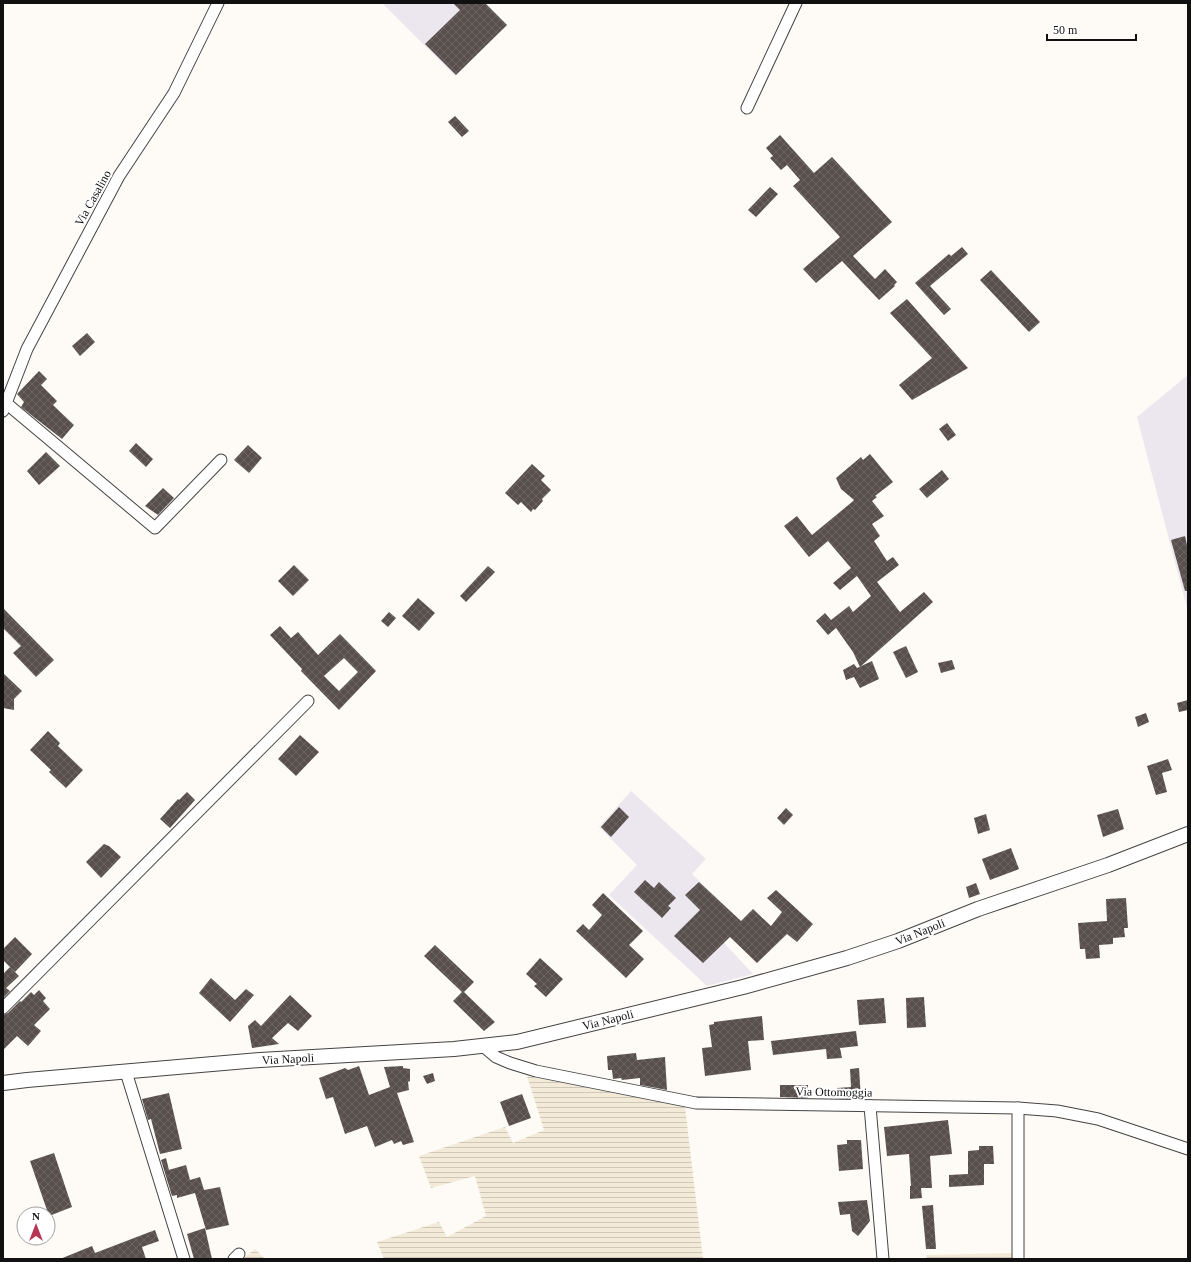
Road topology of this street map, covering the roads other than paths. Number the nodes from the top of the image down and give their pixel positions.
1 (218, 3) edge
2 (796, 3) edge
3 (747, 108) dead end
4 (5, 407) edge
5 (221, 460) dead end
6 (308, 701) dead end
7 (1188, 834) edge
8 (3, 1008) edge
9 (483, 1046) junction
10 (126, 1072) junction
11 (3, 1083) edge
12 (870, 1106) junction
13 (1018, 1108) junction
14 (1188, 1150) edge
15 (184, 1259) edge
16 (883, 1259) edge
17 (1018, 1259) edge

1 - 4 street, Via Casalino
2 - 3 street
4 - 5 street
6 - 8 street
7 - 9 street, Via Napoli
9 - 10 street, Via Napoli
9 - 12 street, Via Ottomoggia
10 - 11 street, Via Napoli
10 - 15 street
12 - 13 street, Via Ottomoggia
12 - 16 street
13 - 14 street, Via Ottomoggia
13 - 17 street

